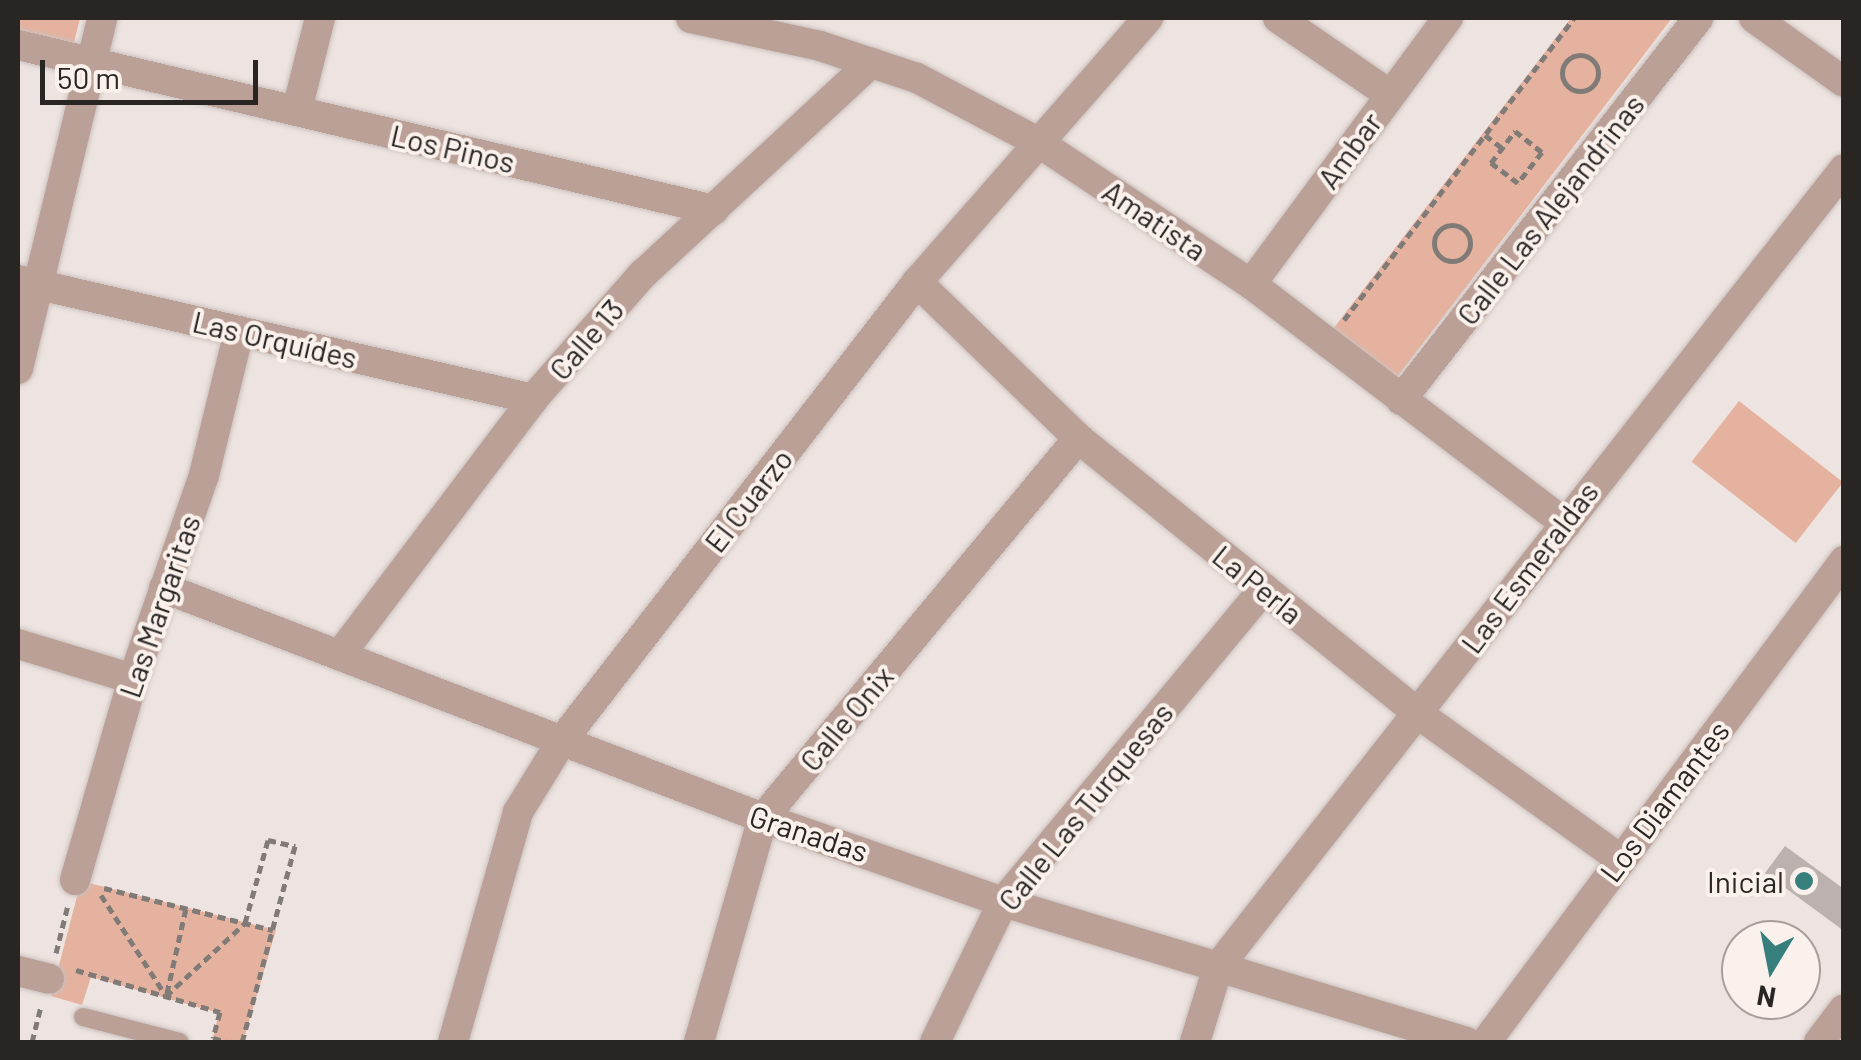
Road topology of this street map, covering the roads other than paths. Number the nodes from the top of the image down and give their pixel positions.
1 (102, 18) edge
2 (320, 18) edge
3 (692, 18) edge
4 (1148, 18) edge
5 (1278, 18) edge
6 (1448, 18) edge
7 (1698, 18) edge
8 (1754, 18) edge
9 (18, 45) edge
10 (92, 62) junction
11 (871, 63) junction
12 (1844, 82) edge
13 (1389, 94) junction
14 (297, 110) junction
15 (1038, 142) junction
16 (1844, 170) edge
17 (714, 210) junction
18 (917, 282) junction
19 (30, 283) edge
20 (1251, 284) junction
21 (238, 331) junction
22 (18, 369) edge
23 (533, 399) junction
24 (1402, 400) junction
25 (1078, 438) junction
26 (1566, 524) junction
27 (1844, 561) edge
28 (164, 588) junction
29 (1264, 589) junction
30 (18, 644) edge
31 (342, 652) junction
32 (133, 679) junction
33 (1417, 713) junction
34 (561, 742) junction
35 (762, 818) junction
36 (1620, 859) junction
37 (88, 884) road end
38 (1003, 902) junction
39 (1218, 967) junction
40 (18, 971) edge
41 (60, 974) road end
42 (1844, 1009) edge
43 (83, 1017) dead end
44 (1393, 1033) edge
45 (180, 1042) edge
46 (453, 1042) edge
47 (699, 1042) edge
48 (934, 1042) edge
49 (1195, 1042) edge
50 (1466, 1042) edge
51 (1486, 1042) edge
52 (1818, 1042) edge

1 - 10 street
2 - 14 street
3 - 11 street, Amatista
4 - 15 street, El Cuarzo
5 - 13 street
6 - 13 street, Ambar
7 - 24 street, Calle Las Alejandrinas
8 - 12 street
9 - 10 street, Los Pinos
10 - 14 street, Los Pinos
10 - 19 street
11 - 15 street, Amatista
11 - 17 street, Calle 13
13 - 20 street, Ambar
14 - 17 street, Los Pinos
15 - 18 street, El Cuarzo
15 - 20 street, Amatista
16 - 26 street, Las Esmeraldas
17 - 23 street, Calle 13
18 - 25 street, La Perla
18 - 34 street, El Cuarzo
19 - 21 street, Las Orquídes
19 - 22 street
20 - 24 street, Amatista
21 - 23 street, Las Orquídes
21 - 28 street, Las Margaritas
23 - 31 street, Calle 13
24 - 26 street, Amatista
25 - 29 street, La Perla
25 - 35 street, Calle Onix
26 - 33 street, Las Esmeraldas
27 - 36 street, Los Diamantes
28 - 31 street, Granadas
28 - 32 street, Las Margaritas
29 - 33 street, La Perla
29 - 38 street, Calle Las Turquesas
30 - 32 street
31 - 34 street, Granadas
32 - 37 street, Las Margaritas
33 - 36 street, La Perla
33 - 39 street, Las Esmeraldas
34 - 35 street, Granadas
34 - 46 street, El Cuarzo
35 - 38 street, Granadas
35 - 47 street, Calle Onix
36 - 51 street, Los Diamantes
38 - 39 street, Granadas
38 - 48 street, Calle Las Turquesas
39 - 44 street, Granadas
39 - 49 street
40 - 41 street
42 - 52 street
43 - 45 lane
44 - 50 street, Granadas

